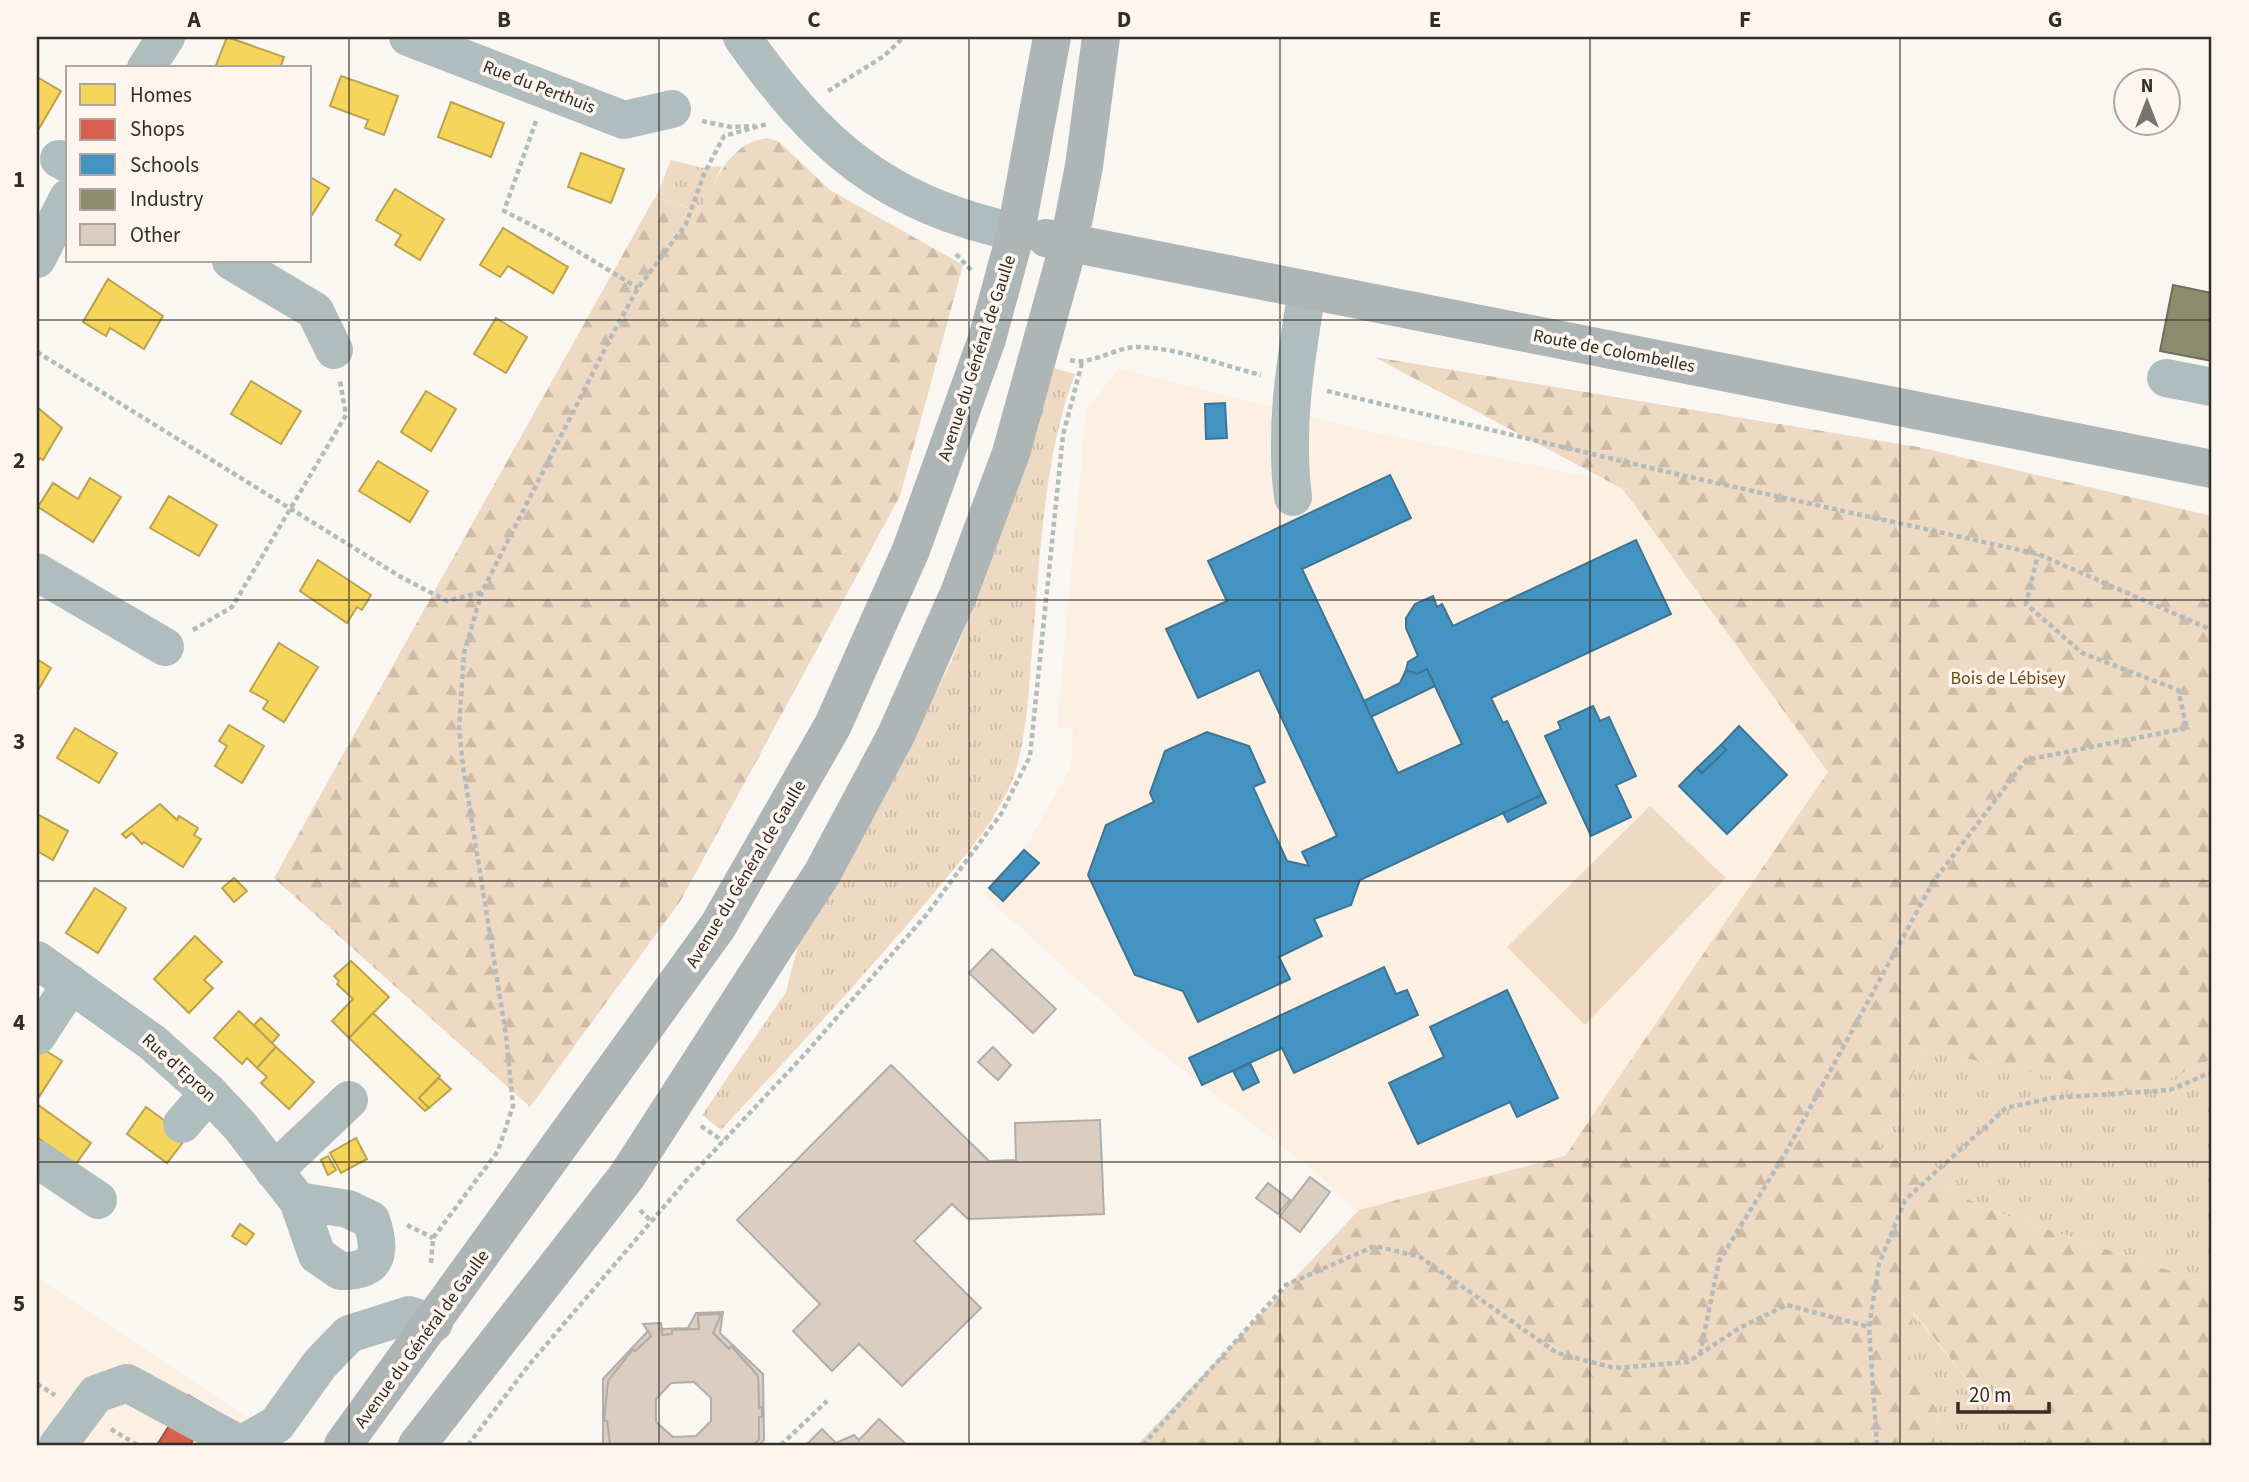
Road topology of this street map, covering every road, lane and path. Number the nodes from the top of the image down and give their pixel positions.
1 (166, 37) edge
2 (408, 37) edge
3 (742, 37) edge
4 (904, 37) edge
5 (1052, 37) edge
6 (1101, 37) edge
7 (147, 66) edge
8 (547, 91) junction
9 (822, 94) dead end
10 (672, 109) joint
11 (771, 122) dead end
12 (765, 125) junction
13 (66, 202) edge
14 (1016, 232) junction
15 (1069, 243) junction
16 (37, 259) edge
17 (233, 262) edge
18 (638, 288) junction
19 (1307, 290) junction
20 (334, 350) joint
21 (37, 352) edge
22 (2166, 378) dead end
23 (1292, 383) junction
24 (2212, 387) edge
25 (2212, 470) edge
26 (1293, 496) dead end
27 (293, 508) junction
28 (2038, 554) junction
29 (37, 572) edge
30 (482, 592) junction
31 (2212, 630) edge
32 (165, 647) joint
33 (37, 960) edge
34 (71, 984) junction
35 (37, 1036) edge
36 (2212, 1072) edge
37 (209, 1093) junction
38 (349, 1100) dead end
39 (182, 1124) dead end
40 (698, 1124) dead end
41 (723, 1141) junction
42 (37, 1158) edge
43 (274, 1171) junction
44 (98, 1200) dead end
45 (298, 1201) dead end
46 (637, 1208) dead end
47 (453, 1212) dead end
48 (652, 1222) junction
49 (433, 1323) junction
50 (1869, 1327) junction
51 (1700, 1354) junction
52 (827, 1401) dead end
53 (270, 1438) edge
54 (58, 1445) edge
55 (343, 1445) edge
56 (417, 1445) edge
57 (468, 1445) edge
58 (781, 1445) edge
59 (1143, 1445) edge
60 (1878, 1445) edge

1 - 7 street
2 - 8 street, Rue du Perthuis
3 - 14 street
4 - 9 path
5 - 14 main road, Avenue du Général de Gaulle
6 - 15 main road
8 - 10 street, Rue du Perthuis
8 - 18 path
10 - 12 path
11 - 12 path
12 - 18 path
13 - 16 street
14 - 15 main road, Route de Colombelles
14 - 49 main road, Avenue du Général de Gaulle
15 - 19 main road, Route de Colombelles
15 - 56 main road
17 - 20 street
18 - 30 path
19 - 23 street
19 - 25 main road, Route de Colombelles
20 - 27 path
21 - 27 path
22 - 24 street
23 - 26 street
23 - 28 path
23 - 41 path
27 - 30 path
27 - 32 path
28 - 31 path
28 - 51 path
29 - 32 street
30 - 47 path
33 - 34 street, Rue d'Epron
34 - 35 street
34 - 37 street, Rue d'Epron
36 - 50 path
37 - 39 street
37 - 43 street, Rue d'Epron
38 - 43 street
40 - 41 path
41 - 48 path
42 - 44 street
43 - 45 street, Rue d'Epron
46 - 48 path
48 - 57 path
49 - 53 street
49 - 55 main road, Avenue du Général de Gaulle
50 - 51 path
50 - 60 path
51 - 59 path
52 - 58 path
53 - 54 street

